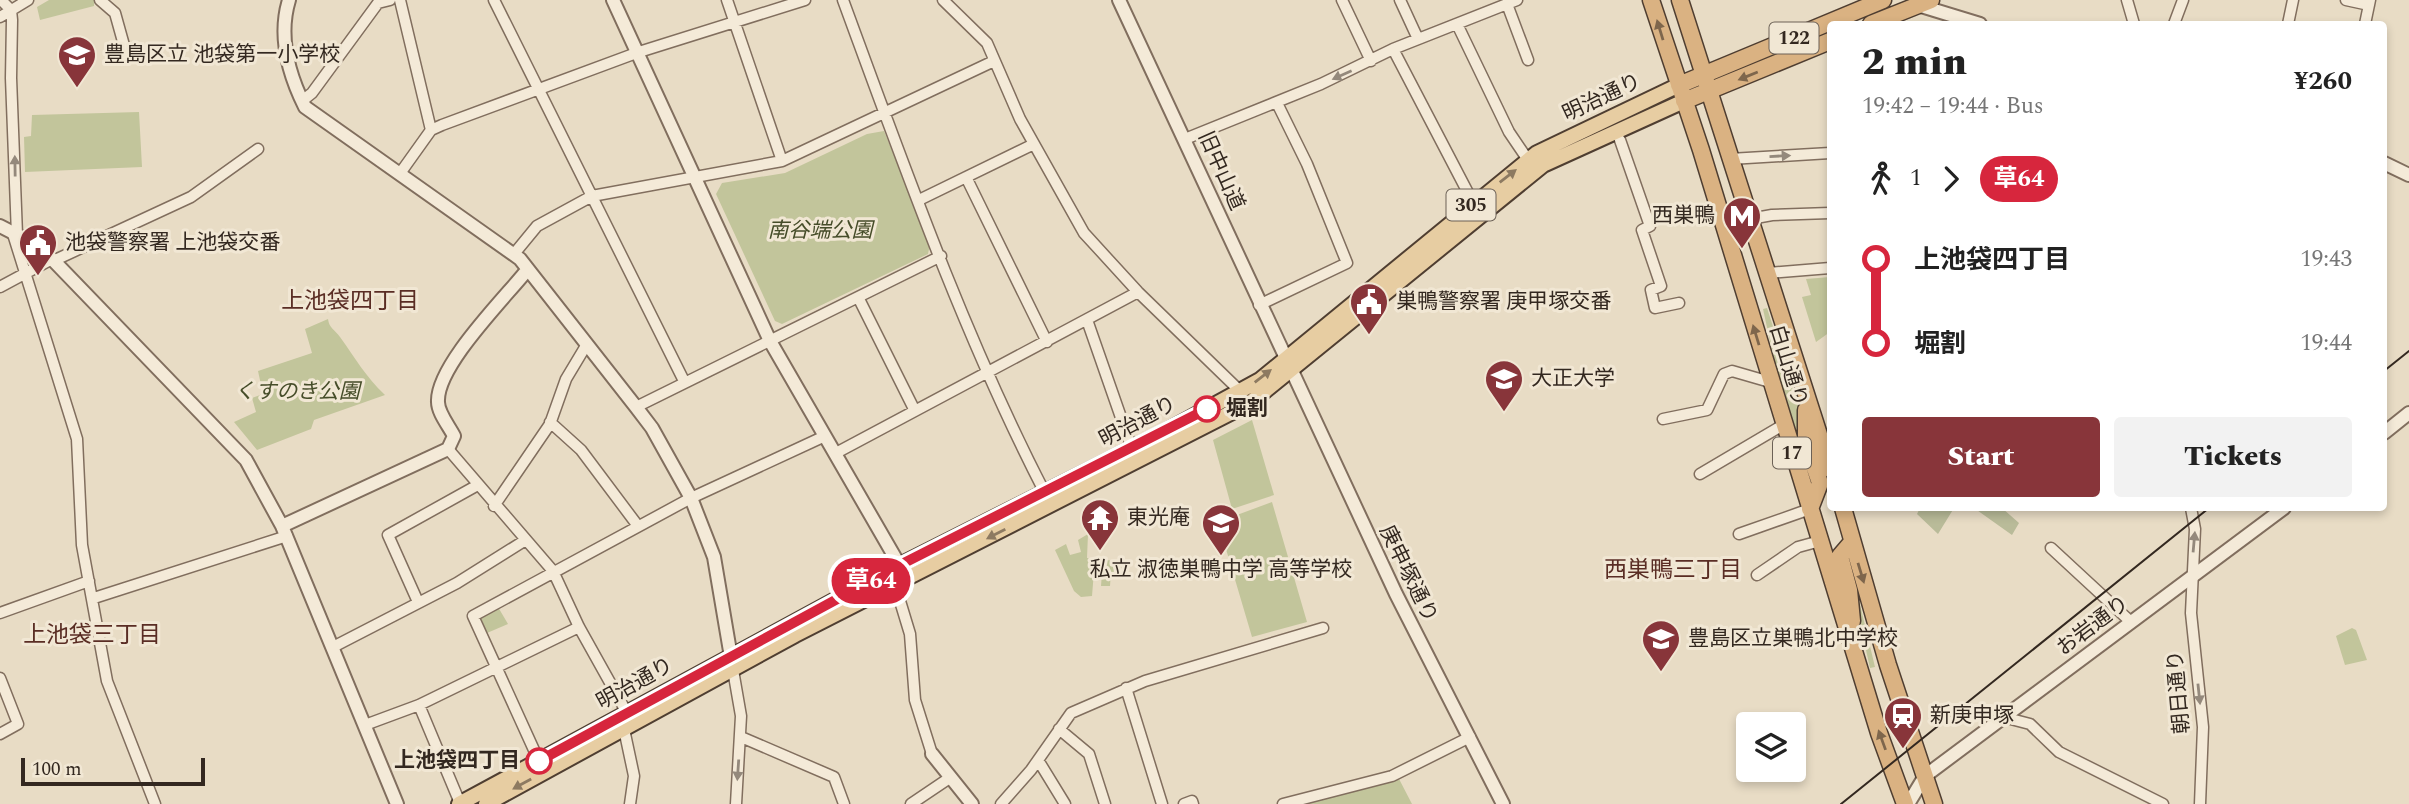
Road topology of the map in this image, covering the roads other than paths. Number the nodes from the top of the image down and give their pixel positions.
1 (1, 0) edge
2 (27, 0) edge
3 (100, 0) edge
4 (289, 0) edge
5 (390, 0) edge
6 (400, 0) edge
7 (495, 0) edge
8 (613, 0) edge
9 (727, 0) edge
10 (805, 0) edge
11 (844, 0) edge
12 (943, 0) edge
13 (1119, 0) edge
14 (1342, 0) edge
15 (1400, 0) edge
16 (1651, 0) edge
17 (1680, 0) edge
18 (1883, 0) edge
19 (2127, 0) edge
20 (2183, 0) edge
21 (2293, 0) edge
22 (2346, 0) edge
23 (1927, 1) edge
24 (1512, 2) edge
25 (2369, 3) edge
26 (1863, 4) edge
27 (11, 10) junction
28 (0, 17) edge
29 (1945, 19) edge
30 (1882, 21) edge
31 (2133, 21) edge
32 (2175, 21) edge
33 (2289, 21) edge
34 (2366, 21) edge
35 (736, 22) junction
36 (1457, 24) junction
37 (1418, 39) junction
38 (1827, 42) edge
39 (1393, 49) junction
40 (639, 52) junction
41 (127, 56) dead end
42 (1528, 60) dead end
43 (994, 61) junction
44 (1371, 61) junction
45 (1705, 73) junction
46 (539, 89) junction
47 (1710, 90) junction
48 (1681, 93) junction
49 (302, 101) junction
50 (1277, 103) junction
51 (885, 114) junction
52 (431, 130) junction
53 (1185, 139) junction
54 (1620, 140) dead end
55 (1034, 144) junction
56 (258, 149) dead end
57 (1827, 153) edge
58 (1730, 159) junction
59 (1528, 160) junction
60 (782, 162) junction
61 (2387, 164) edge
62 (401, 172) junction
63 (2409, 175) edge
64 (695, 177) junction
65 (966, 177) junction
66 (592, 196) junction
67 (919, 201) junction
68 (1476, 209) junction
69 (1827, 213) edge
70 (1750, 219) junction
71 (0, 226) edge
72 (15, 234) junction
73 (513, 254) junction
74 (941, 256) junction
75 (52, 260) junction
76 (1827, 268) edge
77 (528, 270) junction
78 (25, 272) junction
79 (1768, 273) junction
80 (0, 287) edge
81 (1138, 292) junction
82 (858, 297) junction
83 (1679, 303) dead end
84 (1259, 305) junction
85 (1087, 320) junction
86 (769, 341) junction
87 (1047, 342) junction
88 (587, 344) junction
89 (1288, 365) junction
90 (988, 374) junction
91 (684, 381) junction
92 (1770, 382) junction
93 (1240, 391) junction
94 (1807, 397) junction
95 (636, 407) junction
96 (915, 411) junction
97 (2409, 414) edge
98 (1663, 418) dead end
99 (550, 422) junction
100 (1783, 425) junction
101 (2387, 431) edge
102 (825, 436) junction
103 (448, 449) junction
104 (1132, 449) junction
105 (836, 453) junction
106 (1827, 460) edge
107 (1700, 474) dead end
108 (476, 486) junction
109 (1045, 494) junction
110 (691, 498) junction
111 (494, 506) junction
112 (1810, 509) junction
113 (1844, 511) edge
114 (2192, 511) edge
115 (2280, 511) edge
116 (638, 526) junction
117 (284, 531) junction
118 (1739, 534) dead end
119 (524, 541) junction
120 (1820, 541) junction
121 (1852, 542) junction
122 (2051, 548) dead end
123 (895, 568) junction
124 (553, 571) junction
125 (1757, 575) dead end
126 (2192, 577) junction
127 (89, 581) junction
128 (901, 582) junction
129 (94, 598) junction
130 (418, 602) junction
131 (0, 613) edge
132 (2131, 622) junction
133 (579, 627) junction
134 (1323, 628) dead end
135 (333, 647) junction
136 (1854, 651) junction
137 (732, 663) junction
138 (495, 669) junction
139 (0, 678) edge
140 (1126, 688) junction
141 (419, 705) junction
142 (627, 713) junction
143 (2003, 717) junction
144 (365, 724) junction
145 (624, 729) junction
146 (1059, 730) junction
147 (0, 734) edge
148 (741, 737) junction
149 (1469, 737) junction
150 (932, 754) joint
151 (1038, 760) junction
152 (539, 761) junction
153 (1925, 776) junction
154 (951, 777) junction
155 (155, 804) edge
156 (397, 804) edge
157 (460, 804) edge
158 (486, 804) edge
159 (630, 804) edge
160 (736, 804) edge
161 (844, 804) edge
162 (911, 804) edge
163 (972, 804) edge
164 (1001, 804) edge
165 (1065, 804) edge
166 (1105, 804) edge
167 (1162, 804) edge
168 (1184, 804) edge
169 (1193, 804) edge
170 (1286, 804) edge
171 (1503, 804) edge
172 (1906, 804) edge
173 (1934, 804) edge
174 (2162, 804) edge
175 (2200, 804) edge

1 - 27 street
2 - 27 street
3 - 41 street
4 - 49 street
5 - 49 street
6 - 52 street
7 - 46 street
8 - 40 street
9 - 35 street
10 - 35 street
11 - 51 street
12 - 43 street
13 - 53 street, 旧中山道
14 - 44 street
15 - 37 street
48 -> 16 highway, 白山通り / 17
17 - 45 highway, 17
18 - 26 highway, 明治通り / 122
19 - 31 street
20 - 32 street
21 - 33 street
22 - 25 street
23 - 29 street
23 - 30 highway
24 - 36 street
24 - 42 street
25 - 34 street
26 - 45 highway, 明治通り / 122
27 - 28 street
72 -> 27 street
35 - 40 street
35 - 60 street
36 - 37 street
36 - 59 street
37 - 39 street
38 -> 47 highway, 明治通り / 122
39 - 44 street
39 - 68 street
40 - 46 street
40 - 64 street
43 - 51 street
43 - 55 street
44 -> 50 street
45 - 47 highway, 17
45 - 48 highway, 明治通り / 122
46 - 52 street
46 - 66 street
47 - 48 highway, 明治通り / 122
47 - 58 highway, 白山通り / 17
48 - 59 main road, 明治通り / 305
48 - 68 main road, 明治通り / 305
92 -> 48 highway, 白山通り / 17
49 - 62 street
50 - 53 street
50 - 84 street
51 - 60 street
51 - 67 street
52 - 62 street
53 - 84 street, 旧中山道
54 - 83 street
55 - 65 street
55 - 81 street
56 - 75 street
58 -> 57 street
58 - 70 highway, 白山通り / 17
68 -> 59 main road, 明治通り / 305
60 - 64 street
61 - 63 street
62 - 73 street
64 - 66 street
64 - 86 street
65 - 67 street
65 - 87 street
66 - 73 street
66 - 91 street
67 - 74 street
68 - 89 main road, 明治通り / 305
69 - 70 street
70 - 79 highway, 白山通り / 17
71 - 72 street
72 - 75 street
72 - 78 street
73 - 77 street
74 - 82 street
74 - 90 street
75 - 78 street
75 - 117 street
76 - 79 street
77 - 88 street
77 - 103 street
78 - 80 street
78 - 127 street
79 - 94 highway, 白山通り / 17
81 - 85 street
81 - 93 street
82 - 86 street
82 - 96 street
84 - 89 street, 旧中山道
85 - 87 street
85 - 104 street
86 - 91 street
86 - 102 street
87 - 90 street
88 - 95 street
88 - 99 street
93 -> 89 main road, 明治通り / 305
89 -> 128 main road, 明治通り / 305
89 - 149 street, 庚申塚通り
90 - 96 street
90 - 109 street
91 - 95 street
92 - 98 street
92 - 100 highway, 白山通り / 17
93 - 104 main road, 明治通り / 305
94 - 106 highway, 白山通り / 17
94 - 112 highway
95 - 110 street
96 - 105 street
97 - 101 street
99 - 111 street
99 - 116 street
100 - 107 street
100 - 112 highway, 白山通り / 17
102 - 105 street
102 - 110 street
103 - 108 street
103 - 117 street
104 - 109 main road, 明治通り / 305
105 - 123 street
108 - 111 street
108 - 130 street
109 - 123 main road, 明治通り / 305
110 - 116 street
110 - 137 street
111 - 119 street
112 - 118 street
112 - 120 highway, 白山通り / 17
113 - 121 highway
126 -> 114 street, 朝日通り
115 - 126 street, お岩通り
116 - 124 street
117 - 129 street
117 - 135 street
119 - 124 street
119 - 130 street
120 - 125 street
120 - 136 highway, 白山通り / 17
121 - 136 highway
121 -> 153 highway
122 - 132 street
123 - 128 street
123 - 137 main road, 明治通り / 305
124 - 133 street
124 - 138 street
126 - 132 street, お岩通り
126 -> 175 street, 朝日通り
127 - 129 street
127 - 131 street
128 - 137 main road, 明治通り / 305
128 - 150 street
129 - 155 street
130 - 135 street
132 - 143 street, お岩通り
133 - 138 street
133 - 142 street
134 - 140 street
135 - 144 street
172 -> 136 highway, 白山通り / 17
137 - 142 main road, 明治通り / 305
137 - 145 main road, 明治通り / 305
137 - 148 street
138 - 141 street
138 - 152 street
139 - 147 street
140 - 146 street
140 - 167 street
141 - 144 street
141 - 157 street
142 - 152 main road, 明治通り / 305
143 - 153 street, お岩通り
143 - 174 street
144 - 156 street
145 -> 158 main road, 明治通り / 305
145 - 159 street
146 - 151 street
146 - 166 street
148 -> 160 street
148 - 161 street
149 - 170 street
149 - 171 street, 庚申塚通り
150 - 154 street
151 - 164 street
151 - 165 street
152 - 157 main road, 明治通り / 305
153 - 172 street
153 - 173 highway
154 - 162 street
154 - 163 street
168 - 169 street

